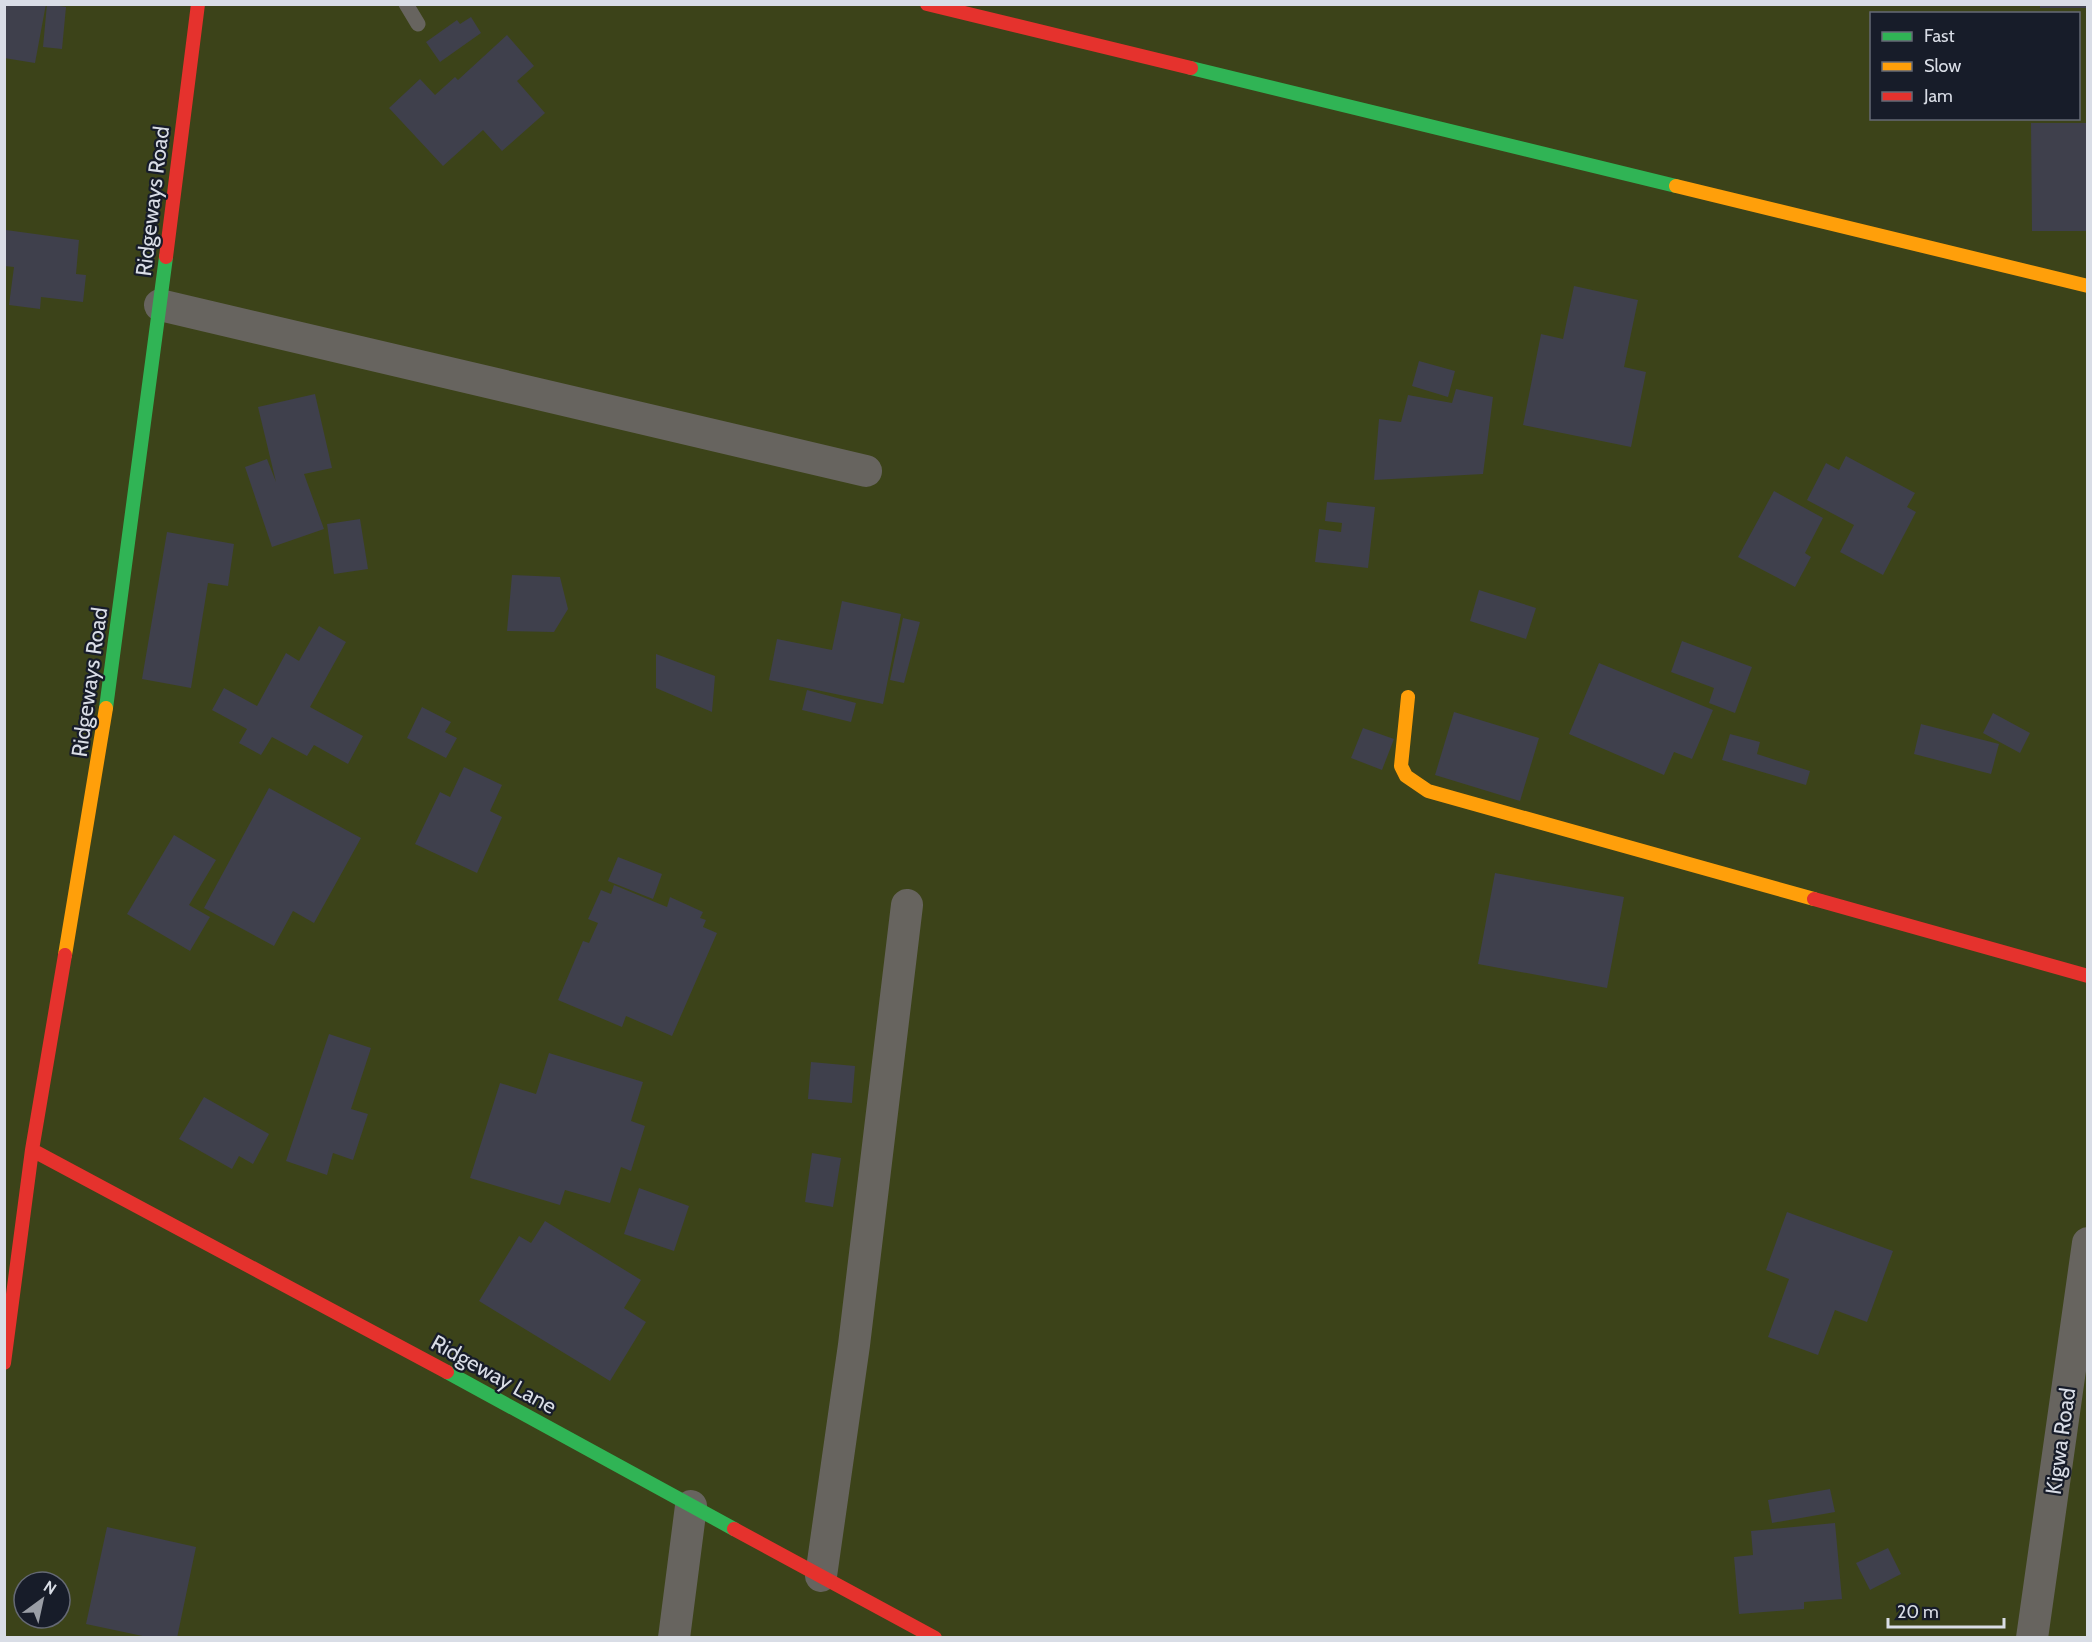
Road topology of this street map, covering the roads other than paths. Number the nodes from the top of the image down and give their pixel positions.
1 (198, 4) edge
2 (406, 4) edge
3 (927, 4) edge
4 (418, 24) dead end
5 (2088, 286) edge
6 (160, 305) junction
7 (866, 471) dead end
8 (1408, 697) dead end
9 (907, 905) dead end
10 (2088, 976) edge
11 (32, 1150) junction
12 (2088, 1244) edge
13 (4, 1363) edge
14 (691, 1506) junction
15 (821, 1576) junction
16 (674, 1638) edge
17 (935, 1638) edge
18 (2032, 1638) edge

1 - 6 street, Ridgeways Road
2 - 4 lane
3 - 5 street
6 - 7 street
6 - 11 street, Ridgeways Road
8 - 10 street
9 - 15 street
11 - 13 street, Ridgeways Road
11 - 14 street, Ridgeway Lane
12 - 18 street, Kigwa Road
14 - 15 street, Ridgeway Lane
14 - 16 street
15 - 17 street, Ridgeway Lane

